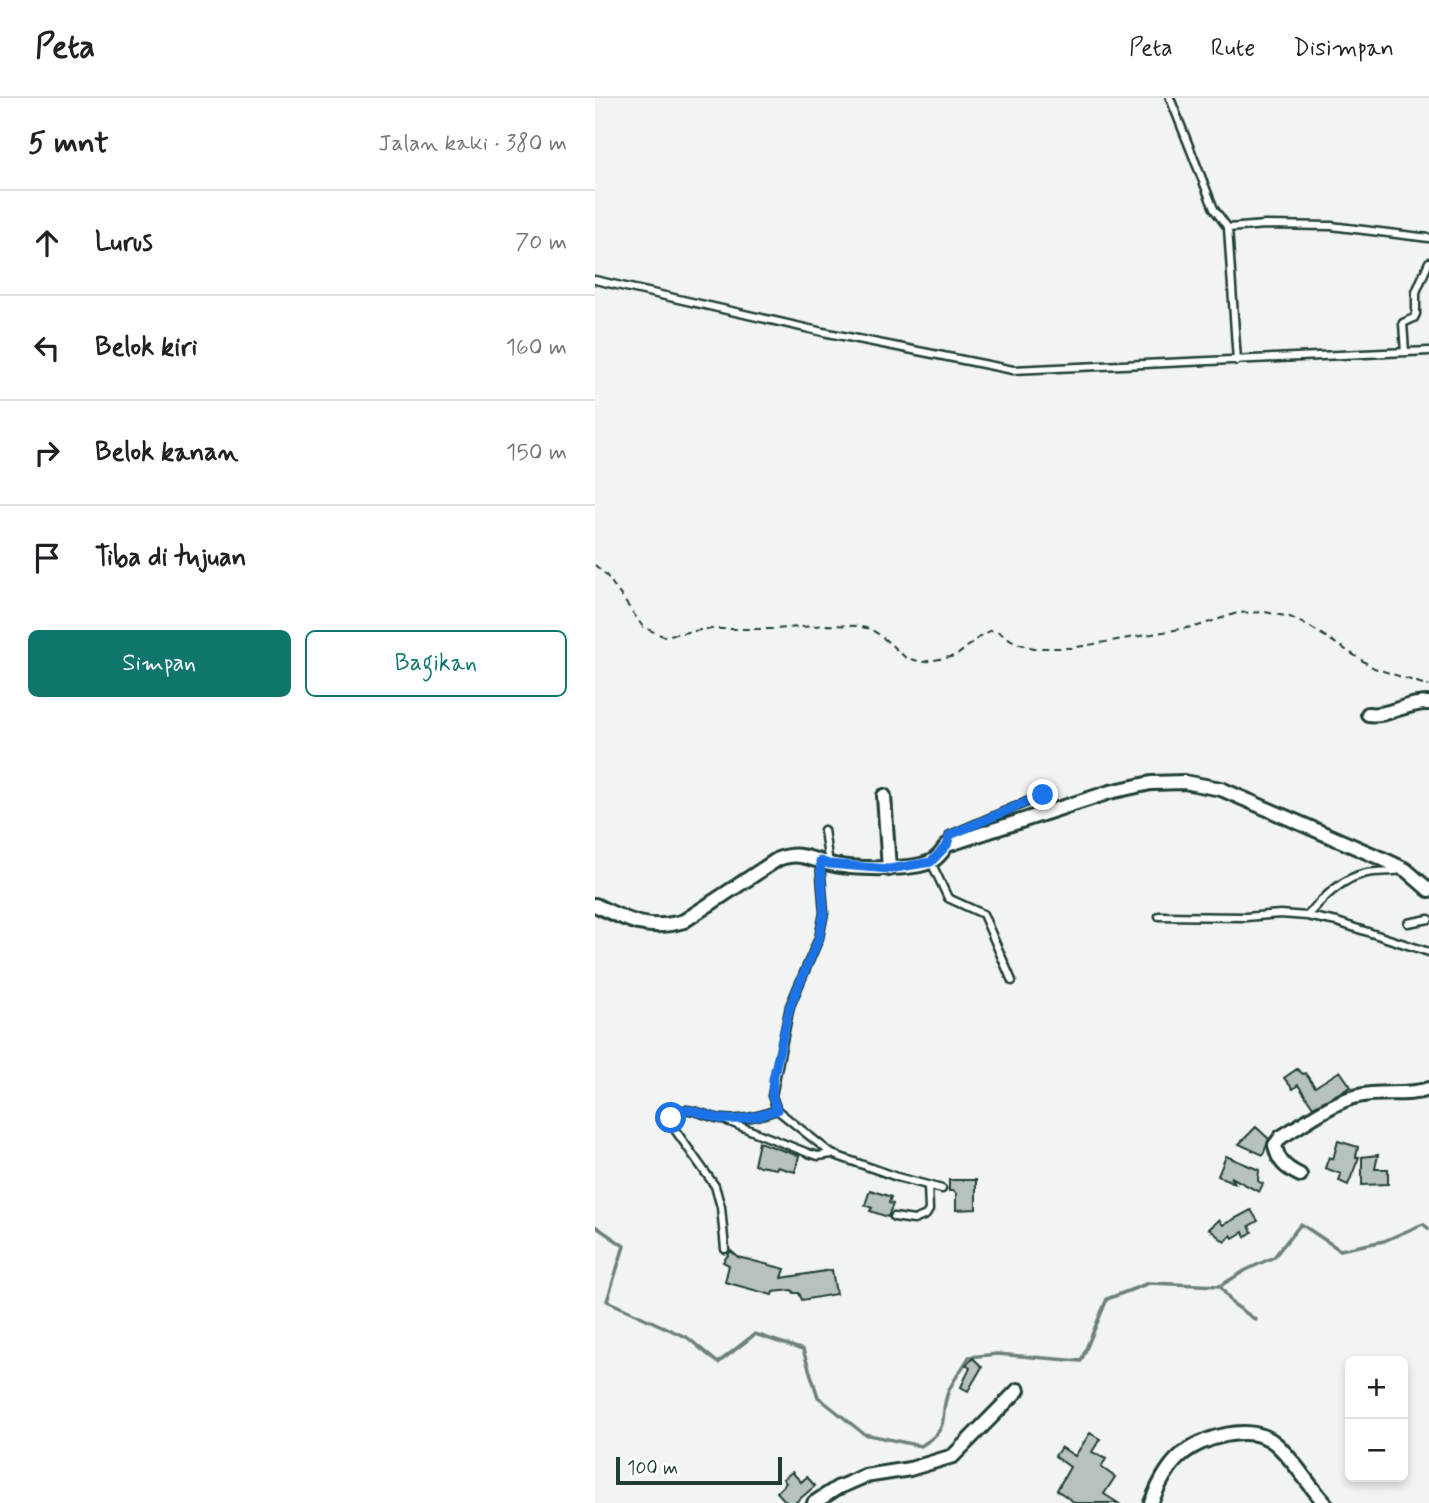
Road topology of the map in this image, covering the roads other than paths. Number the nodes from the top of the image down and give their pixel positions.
1 (1170, 98) edge
2 (1229, 229) junction
3 (1429, 238) edge
4 (1429, 262) edge
5 (595, 279) edge
6 (1429, 351) edge
7 (1405, 352) junction
8 (1237, 361) junction
9 (1429, 703) edge
10 (1368, 715) dead end
11 (1043, 795) dead end
12 (884, 796) dead end
13 (824, 830) dead end
14 (947, 845) junction
15 (825, 862) junction
16 (931, 862) junction
17 (889, 869) junction
18 (1406, 870) junction
19 (1429, 890) edge
20 (595, 905) edge
21 (1159, 916) dead end
22 (1307, 916) junction
23 (1429, 919) edge
24 (1408, 923) dead end
25 (1429, 952) edge
26 (1012, 981) dead end
27 (1429, 1089) edge
28 (777, 1110) junction
29 (722, 1119) junction
30 (832, 1154) junction
31 (1300, 1175) dead end
32 (927, 1186) junction
33 (942, 1189) dead end
34 (894, 1217) dead end
35 (725, 1249) dead end
36 (1017, 1390) dead end
37 (814, 1503) edge
38 (1151, 1503) edge
39 (1325, 1503) edge

1 - 2 lane
2 - 3 lane
2 - 8 lane
4 - 7 lane
5 - 8 lane
6 - 7 lane
7 - 8 lane
9 - 10 street
11 - 14 lane
12 - 17 street
13 - 15 lane
14 - 16 street
14 - 18 street
15 - 17 street
15 - 20 street
15 - 28 lane
16 - 17 street
16 - 26 lane
18 - 19 street
18 - 22 lane
21 - 22 lane
22 - 25 lane
23 - 24 lane
27 - 31 street
28 - 29 lane
28 - 30 lane
29 - 30 lane
29 - 35 lane
30 - 32 lane
32 - 33 lane
32 - 34 lane
36 - 37 street
38 - 39 street

